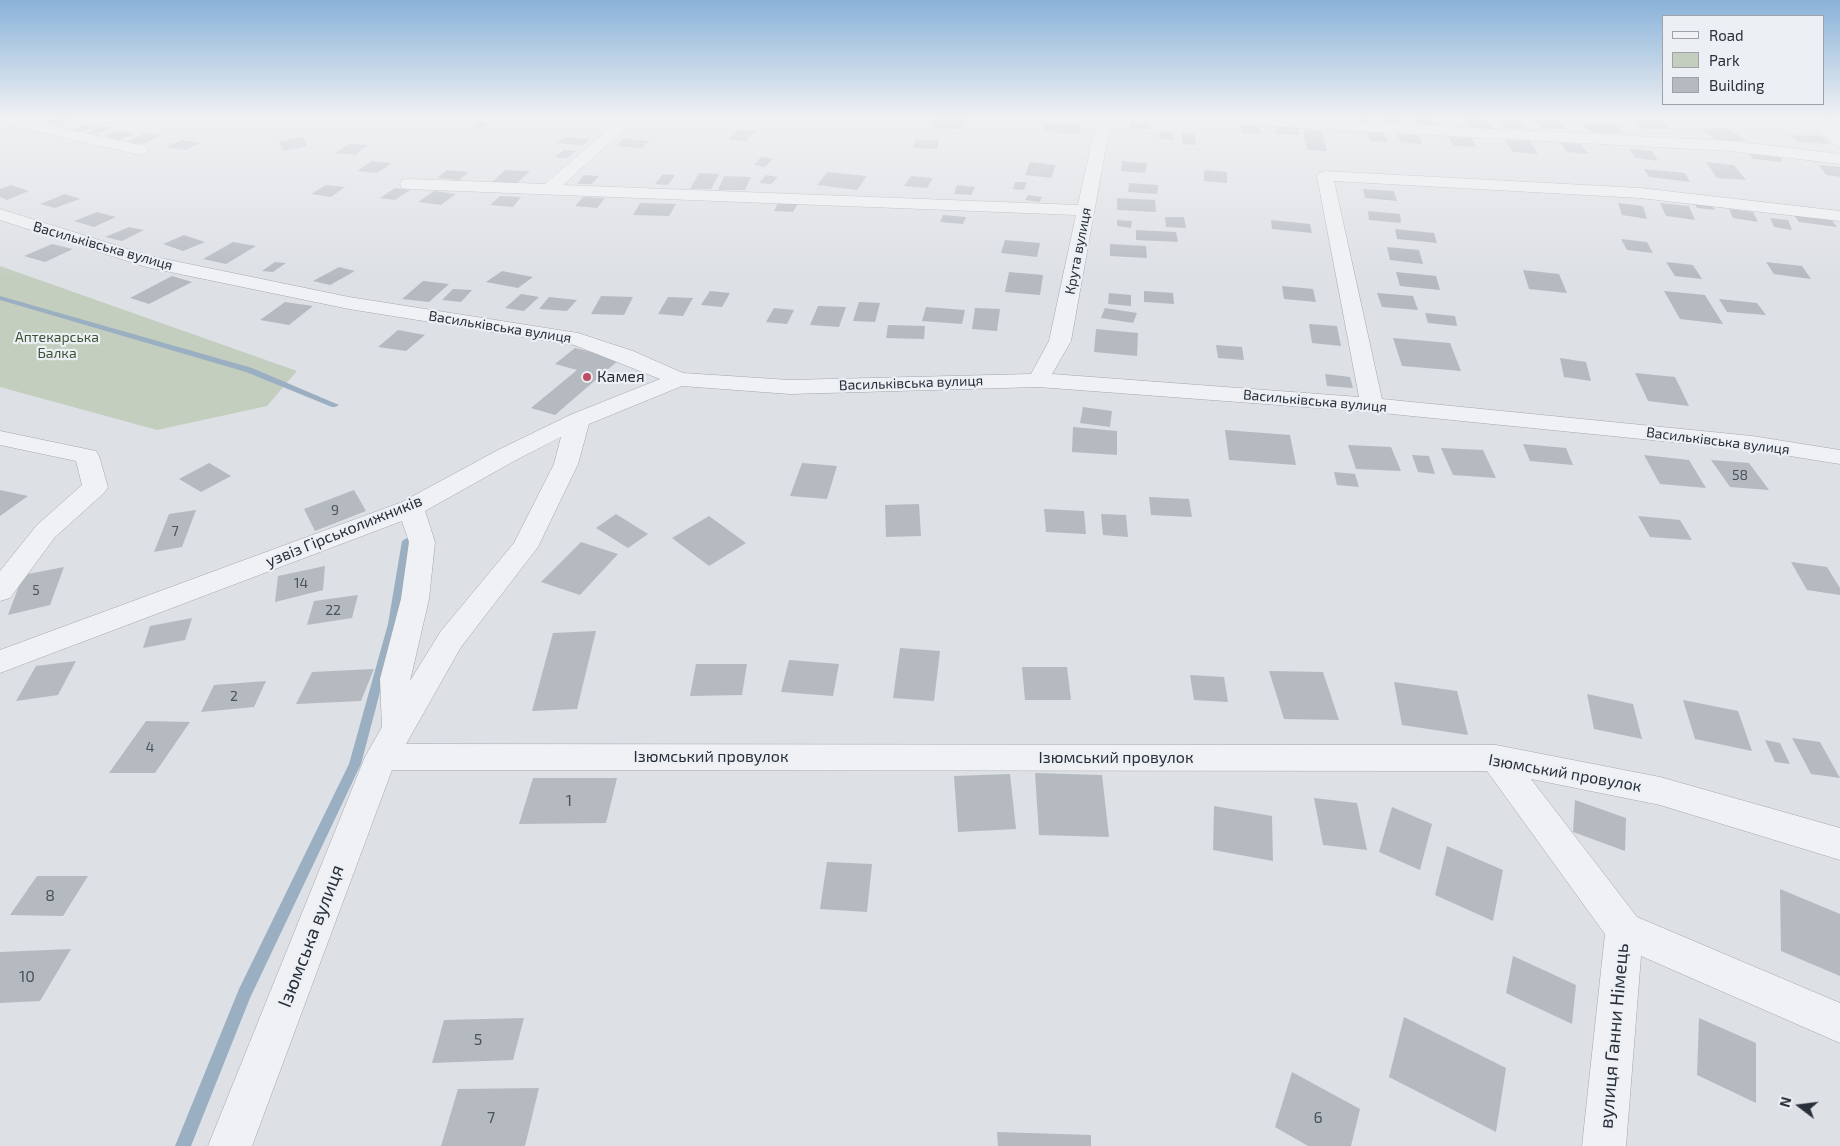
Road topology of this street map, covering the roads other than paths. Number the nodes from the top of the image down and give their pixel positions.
1 (571, 171) edge
2 (1094, 171) edge
3 (408, 184) dead end
4 (550, 190) junction
5 (1086, 210) junction
6 (0, 214) edge
7 (1840, 216) edge
8 (679, 379) junction
9 (1038, 380) junction
10 (1372, 405) junction
11 (578, 420) junction
12 (0, 438) edge
13 (1840, 457) edge
14 (411, 508) junction
15 (0, 591) edge
16 (0, 662) edge
17 (390, 743) junction
18 (1496, 758) junction
19 (1840, 844) edge
20 (1624, 930) junction
21 (1840, 1023) edge
22 (230, 1146) edge
23 (1604, 1146) edge

1 - 4 street
2 - 5 street, Крута вулиця
3 - 4 street
4 - 5 street
5 - 9 street, Крута вулиця
6 - 8 street, Васильківська вулиця
7 - 10 street
8 - 9 street, Васильківська вулиця
8 - 11 street, узвіз Гірськолижників
9 - 10 street, Васильківська вулиця
10 - 13 street, Васильківська вулиця
11 - 14 street, узвіз Гірськолижників
11 - 17 street, Ізюмська вулиця
12 - 15 street
14 - 16 street, узвіз Гірськолижників
14 - 17 street, Ізюмська вулиця
17 - 18 street, Ізюмський провулок
17 - 22 street, Ізюмська вулиця
18 - 19 street, Ізюмський провулок
18 - 20 street, вулиця Ганни Німець
20 - 21 street
20 - 23 street, вулиця Ганни Німець

